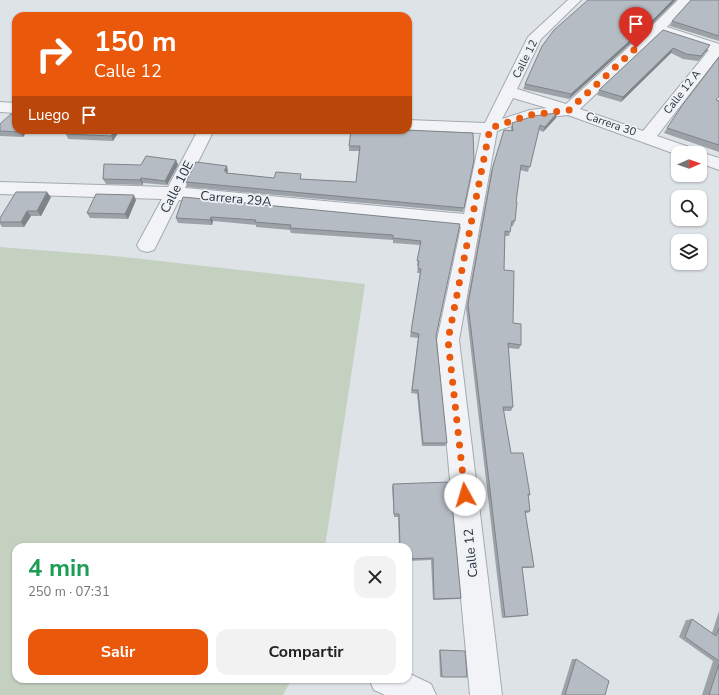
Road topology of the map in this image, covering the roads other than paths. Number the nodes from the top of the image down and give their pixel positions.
1 (575, 0) edge
2 (686, 0) edge
3 (658, 28) junction
4 (718, 48) edge
5 (509, 92) junction
6 (0, 107) edge
7 (12, 108) edge
8 (569, 110) junction
9 (412, 125) edge
10 (490, 128) junction
11 (204, 134) edge
12 (647, 137) junction
13 (671, 146) edge
14 (707, 160) edge
15 (719, 164) edge
16 (0, 188) edge
17 (174, 193) junction
18 (472, 221) junction
19 (148, 245) dead end
20 (394, 683) edge
21 (420, 695) edge
22 (486, 695) edge

1 - 5 street, Calle 12
2 - 3 street
3 - 4 street
3 - 8 street
4 - 12 street, Calle 12 A
5 - 8 street, Carrera 30
5 - 10 street, Calle 12
6 - 7 street
8 - 10 street
8 - 12 street, Carrera 30
9 - 10 street
10 - 18 street, Calle 12
11 - 17 street, Calle 10E
12 - 13 street, Carrera 30
14 - 15 street
16 - 17 street, Carrera 29A
17 - 18 street, Carrera 29A
17 - 19 street, Calle 10E
18 - 22 street, Calle 12
20 - 21 street

